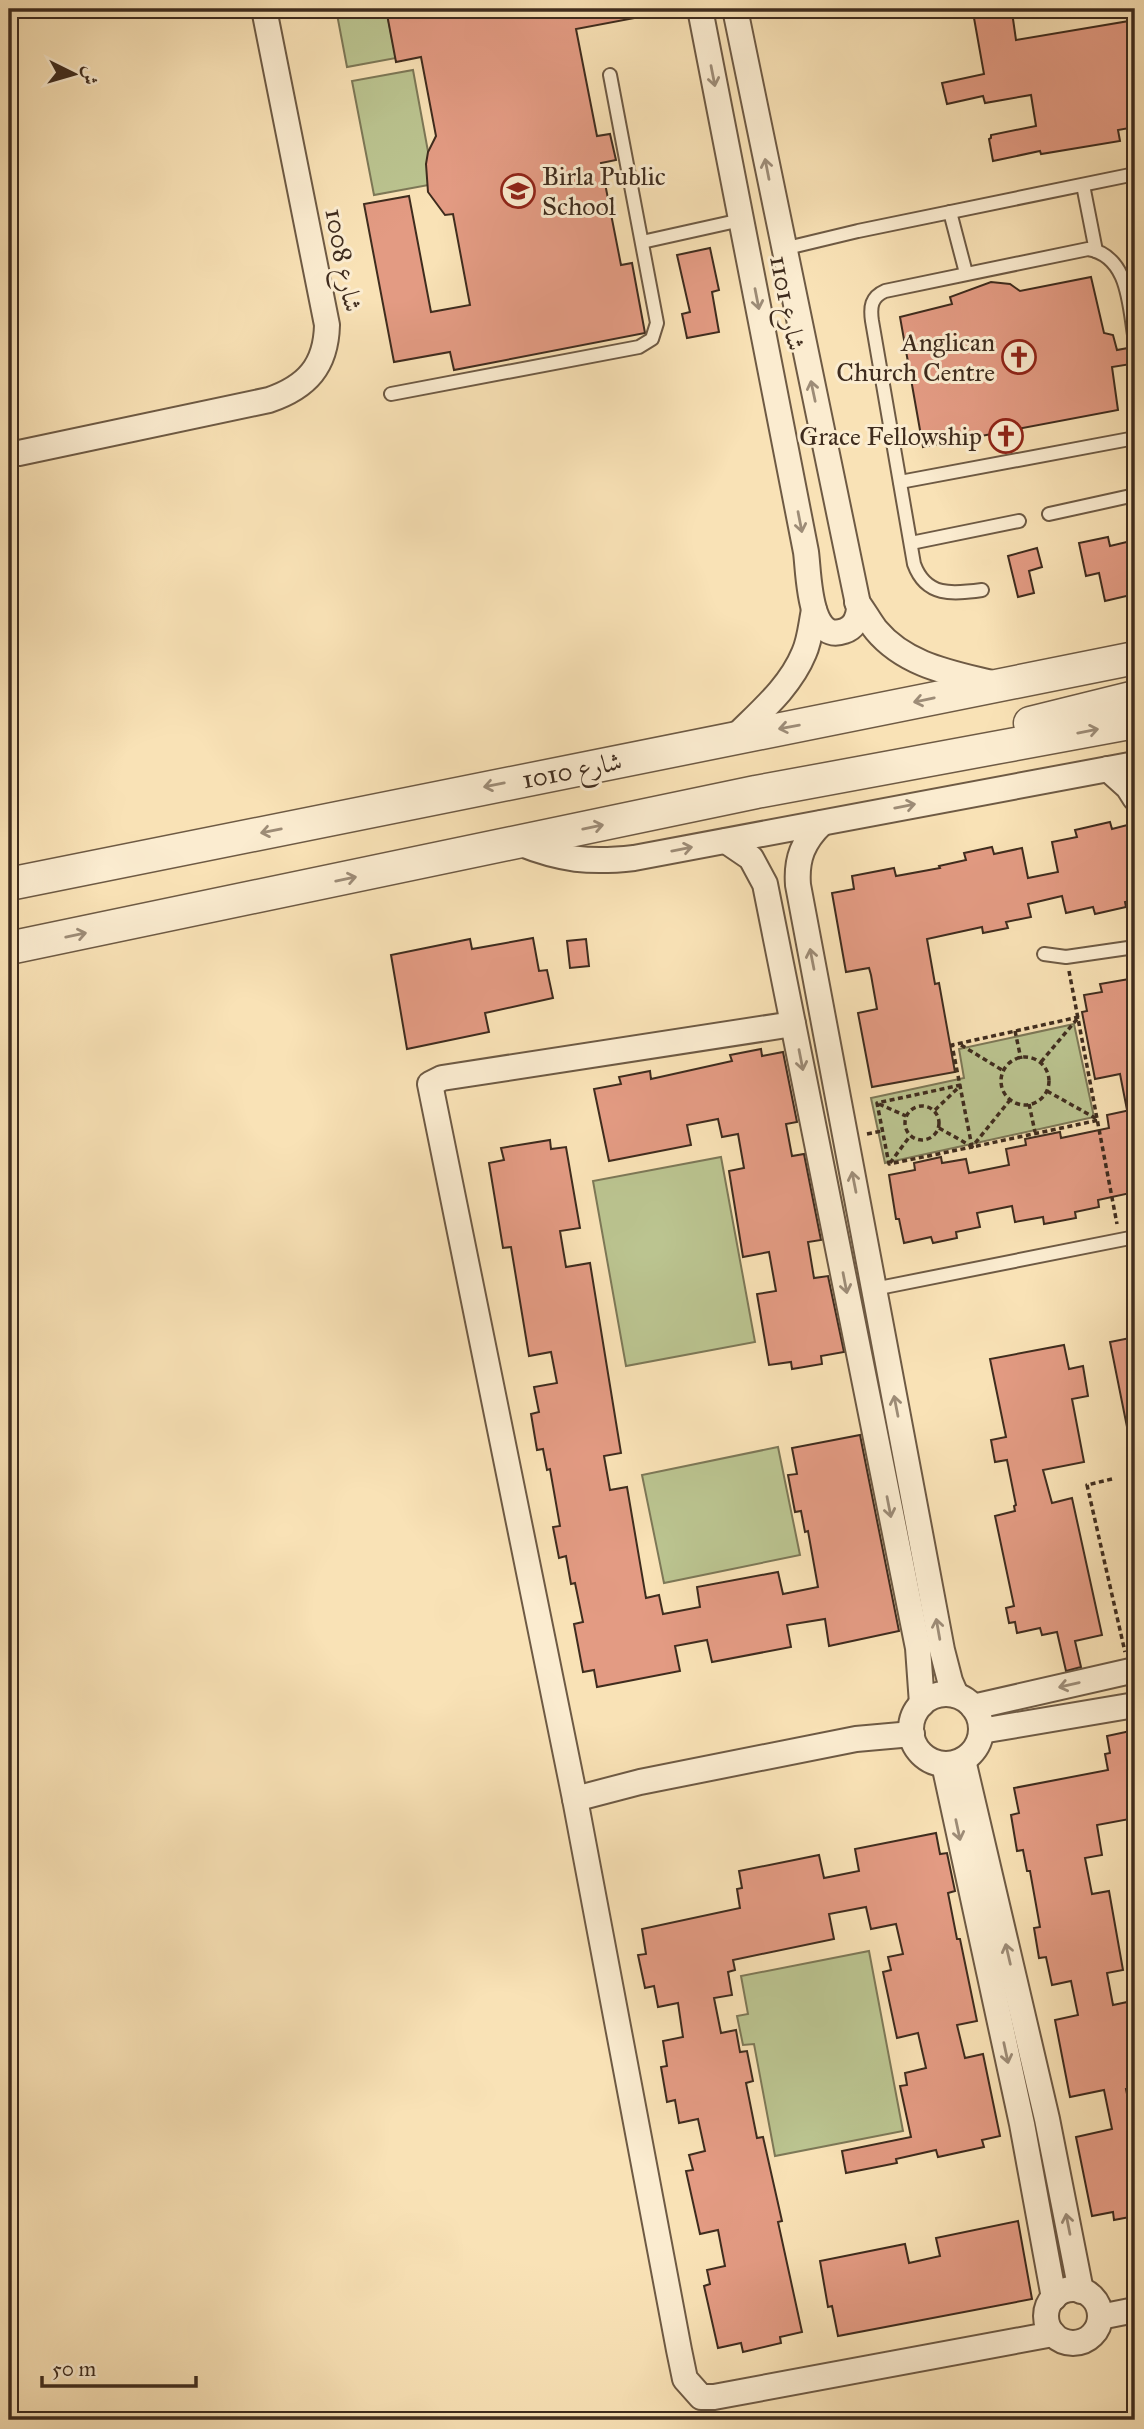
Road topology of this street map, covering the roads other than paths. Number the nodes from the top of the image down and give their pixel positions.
1 (264, 9) edge
2 (700, 9) edge
3 (736, 9) edge
4 (610, 75) dead end
5 (1135, 174) edge
6 (1083, 185) junction
7 (950, 212) junction
8 (741, 220) junction
9 (642, 242) junction
10 (783, 249) junction
11 (1096, 251) junction
12 (966, 274) junction
13 (1135, 341) edge
14 (391, 394) dead end
15 (1135, 438) edge
16 (9, 453) edge
17 (900, 482) junction
18 (1135, 495) edge
19 (1049, 514) dead end
20 (1019, 521) dead end
21 (911, 543) junction
22 (982, 590) dead end
23 (858, 602) junction
24 (814, 610) junction
25 (1135, 658) edge
26 (997, 684) junction
27 (1135, 697) edge
28 (1135, 722) edge
29 (735, 737) junction
30 (969, 753) junction
31 (1135, 764) edge
32 (1108, 769) junction
33 (1135, 798) edge
34 (822, 823) junction
35 (726, 841) junction
36 (519, 843) junction
37 (65, 872) junction
38 (9, 884) edge
39 (9, 895) edge
40 (800, 896) junction
41 (768, 898) junction
42 (1135, 947) edge
43 (9, 948) edge
44 (1044, 954) dead end
45 (793, 1024) junction
46 (1135, 1237) edge
47 (874, 1289) junction
48 (1132, 1671) edge
49 (922, 1704) junction
50 (1135, 1705) edge
51 (970, 1711) junction
52 (912, 1734) junction
53 (953, 1762) junction
54 (575, 1799) junction
55 (1081, 2291) junction
56 (1054, 2298) junction
57 (1135, 2310) edge
58 (1100, 2317) junction
59 (1053, 2334) junction

1 - 16 street, شارع 1008
2 -> 8 street, شارع 1101
10 -> 3 street, شارع 1101
4 - 9 lane
5 - 6 lane
6 - 7 lane
6 - 11 lane
7 - 10 lane
7 - 12 lane
8 - 9 lane
8 -> 24 street, شارع 1101
9 - 14 lane
23 -> 10 street, شارع 1101
11 - 12 lane
11 - 13 lane
12 - 17 lane
15 - 17 lane
17 - 21 lane
18 - 19 lane
20 - 21 lane
21 - 22 lane
23 - 24 street
23 - 26 street, شارع 1101
24 - 29 street, شارع 1101
25 - 26 street, شارع 1010
26 -> 29 street, شارع 1010
27 - 30 street
30 -> 28 street
29 -> 37 street, شارع 1010
36 -> 30 street
31 - 32 street
32 - 33 street
34 -> 32 street
34 - 35 street
34 - 40 street
36 -> 35 street
35 - 41 street
43 -> 36 street
37 - 38 street, شارع 1010
37 - 39 street
40 - 41 street
47 -> 40 street
41 - 45 street
42 - 44 lane
45 -> 49 street
45 - 54 street
46 - 47 lane
51 -> 47 street
48 -> 51 street
49 - 51 street
49 - 52 street
50 - 51 street
51 - 53 street
52 - 53 street
52 - 54 street
55 -> 53 street
53 -> 56 street
54 - 59 street
55 - 56 street
55 - 58 street
56 - 59 street
57 - 58 street
58 - 59 street

